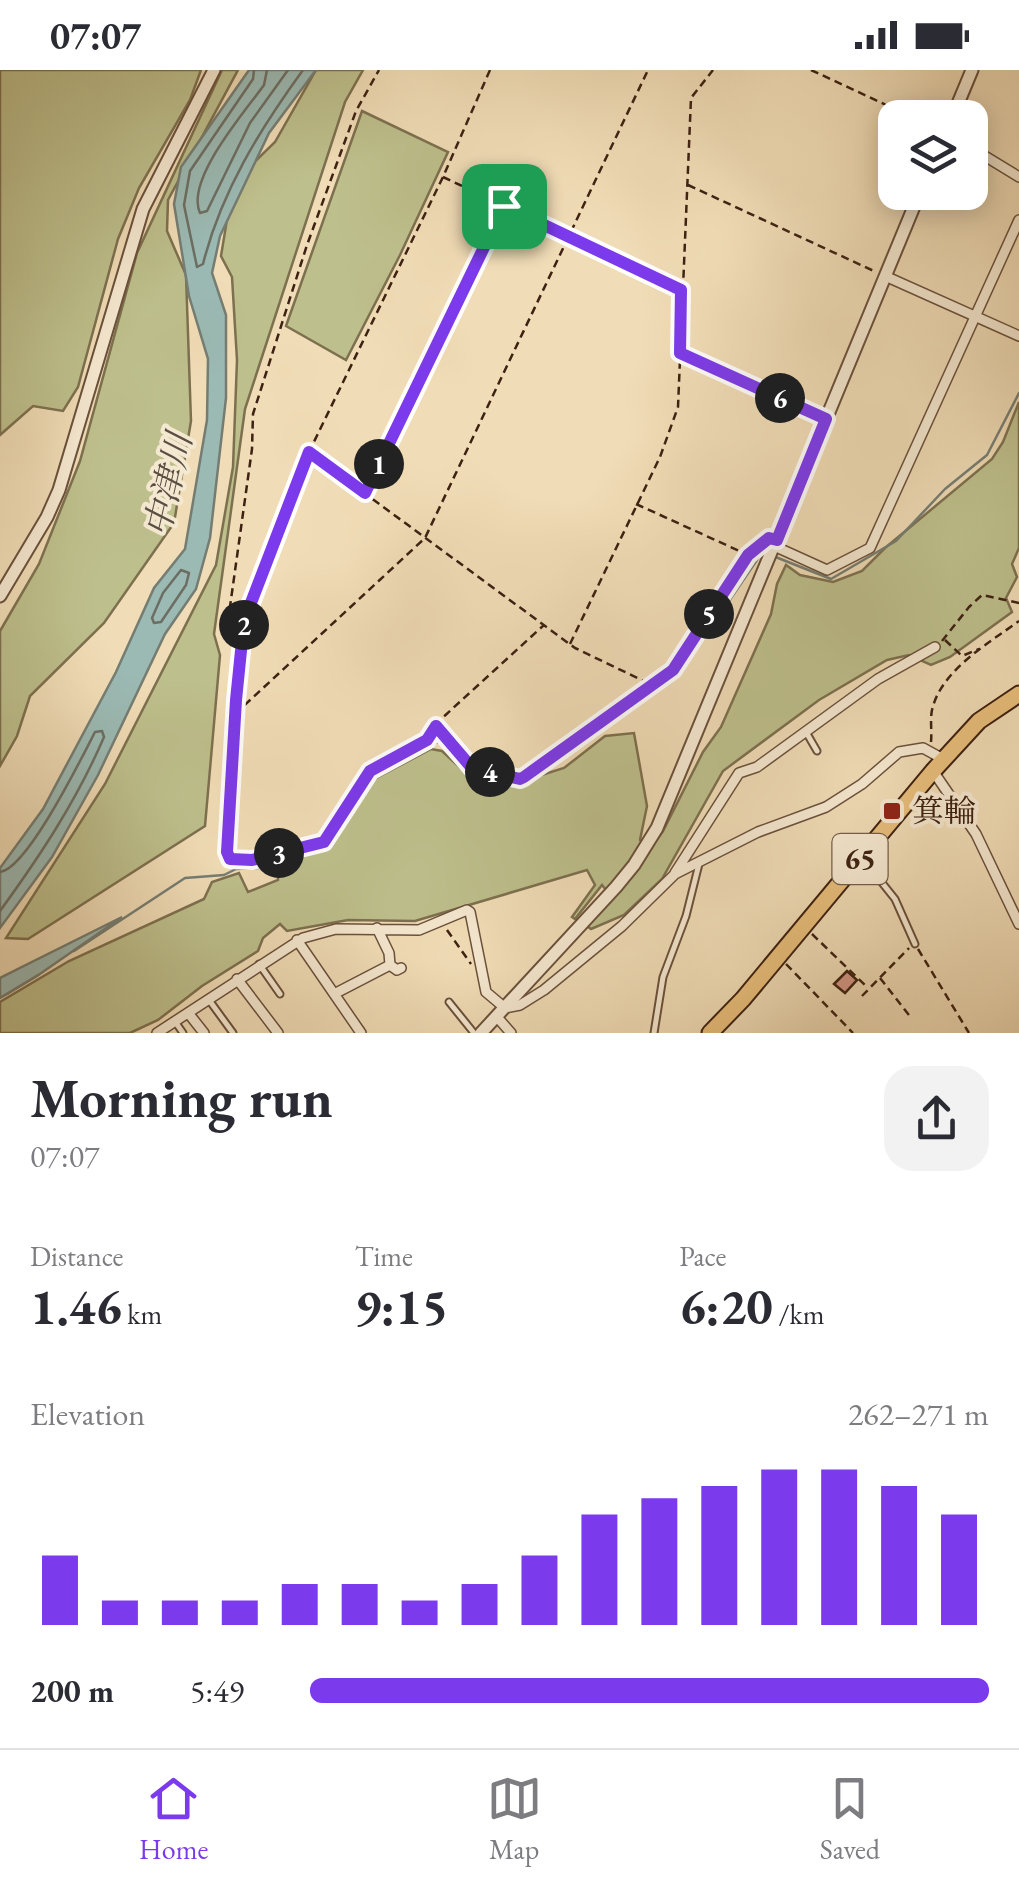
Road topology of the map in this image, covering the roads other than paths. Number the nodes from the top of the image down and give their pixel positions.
1 (972, 70) edge
2 (212, 76) edge
3 (960, 100) edge
4 (988, 158) edge
5 (1019, 177) edge
6 (912, 210) edge
7 (1019, 220) edge
8 (885, 276) junction
9 (975, 316) junction
10 (1019, 336) edge
11 (773, 549) junction
12 (0, 596) edge
13 (935, 648) road end
14 (1019, 694) edge
15 (805, 731) junction
16 (817, 751) dead end
17 (935, 760) junction
18 (862, 856) junction
19 (699, 864) junction
20 (675, 874) junction
21 (1019, 924) edge
22 (376, 928) junction
23 (297, 940) junction
24 (915, 944) road end
25 (260, 964) junction
26 (390, 965) junction
27 (401, 968) dead end
28 (237, 979) junction
29 (280, 994) dead end
30 (334, 994) junction
31 (207, 998) junction
32 (450, 1002) dead end
33 (500, 1012) junction
34 (189, 1014) junction
35 (176, 1023) junction
36 (157, 1033) edge
37 (184, 1033) edge
38 (204, 1033) edge
39 (234, 1033) edge
40 (278, 1033) edge
41 (362, 1033) edge
42 (478, 1033) edge
43 (510, 1033) edge
44 (654, 1033) edge
45 (710, 1033) edge

1 - 3 street
2 - 12 street
4 - 5 street
6 - 8 street
7 - 9 street
8 - 9 street
8 - 11 street
9 - 10 street
9 - 11 street
11 - 33 street
13 - 15 street
14 - 17 main road, 65
15 - 16 lane
15 - 20 street
17 - 18 main road, 65
17 - 19 street
17 - 21 street
18 - 24 lane
18 - 45 main road, 65
19 - 20 street
19 - 44 lane
20 - 33 street
22 - 23 street
22 - 26 street
22 - 33 street
23 - 25 street
23 - 30 street
25 - 28 street
25 - 29 lane
26 - 27 street
26 - 30 street
28 - 31 street
28 - 40 street
30 - 41 street
31 - 34 street
31 - 39 lane
32 - 42 lane
33 - 42 street
33 - 43 street
34 - 35 street
34 - 38 street
35 - 36 street
35 - 37 lane

